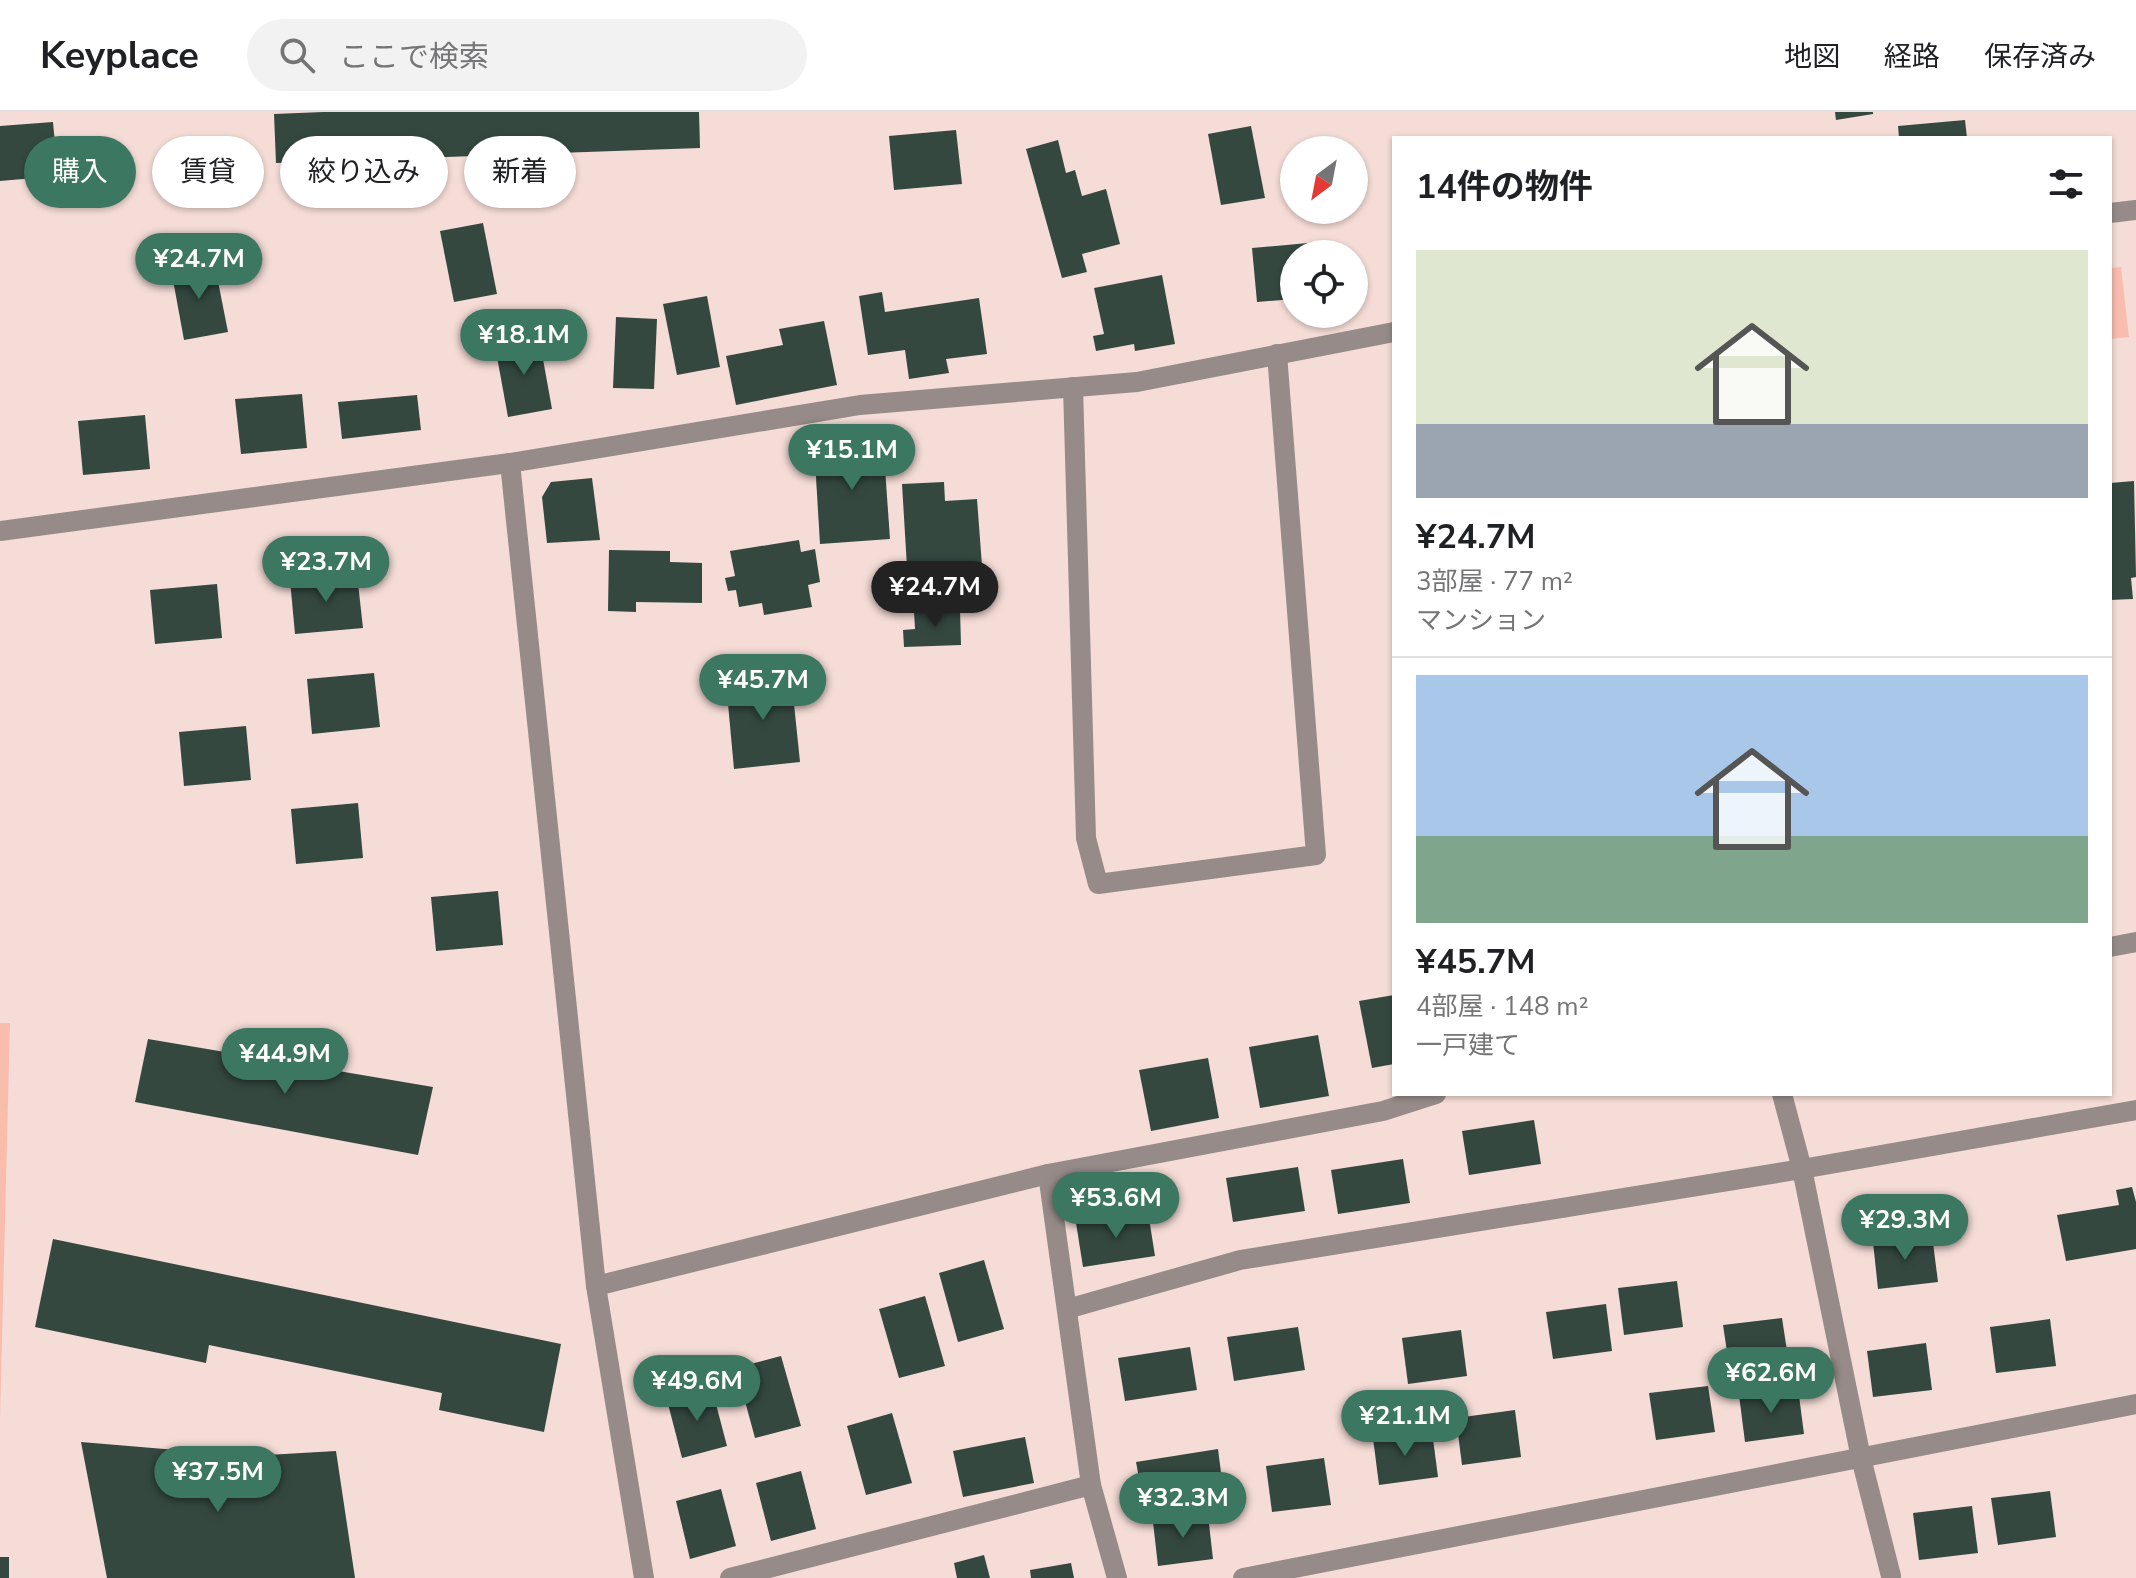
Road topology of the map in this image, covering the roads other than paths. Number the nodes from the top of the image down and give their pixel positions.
1 (2136, 210) edge
2 (2112, 213) edge
3 (1392, 332) edge
4 (1277, 354) junction
5 (1073, 387) junction
6 (510, 463) junction
7 (0, 531) edge
8 (2136, 942) edge
9 (2112, 947) edge
10 (1430, 1096) edge
11 (1783, 1096) edge
12 (2136, 1110) edge
13 (1802, 1169) junction
14 (1048, 1174) junction
15 (596, 1286) junction
16 (1067, 1309) junction
17 (2136, 1404) edge
18 (1861, 1458) junction
19 (1091, 1485) junction
20 (1891, 1576) edge
21 (644, 1578) edge
22 (730, 1578) edge
23 (1117, 1578) edge
24 (1243, 1578) edge

1 - 2 street
3 - 4 street
4 - 5 street
4 - 5 street
5 - 6 street
6 - 7 street
6 - 15 street
8 - 9 street
10 - 14 street
11 - 13 street
12 - 13 street
13 - 16 street
13 - 18 street
14 - 15 street
14 - 16 street
15 - 21 street
16 - 19 street
17 - 18 street
18 - 20 street
18 - 24 street
19 - 22 street
19 - 23 street

